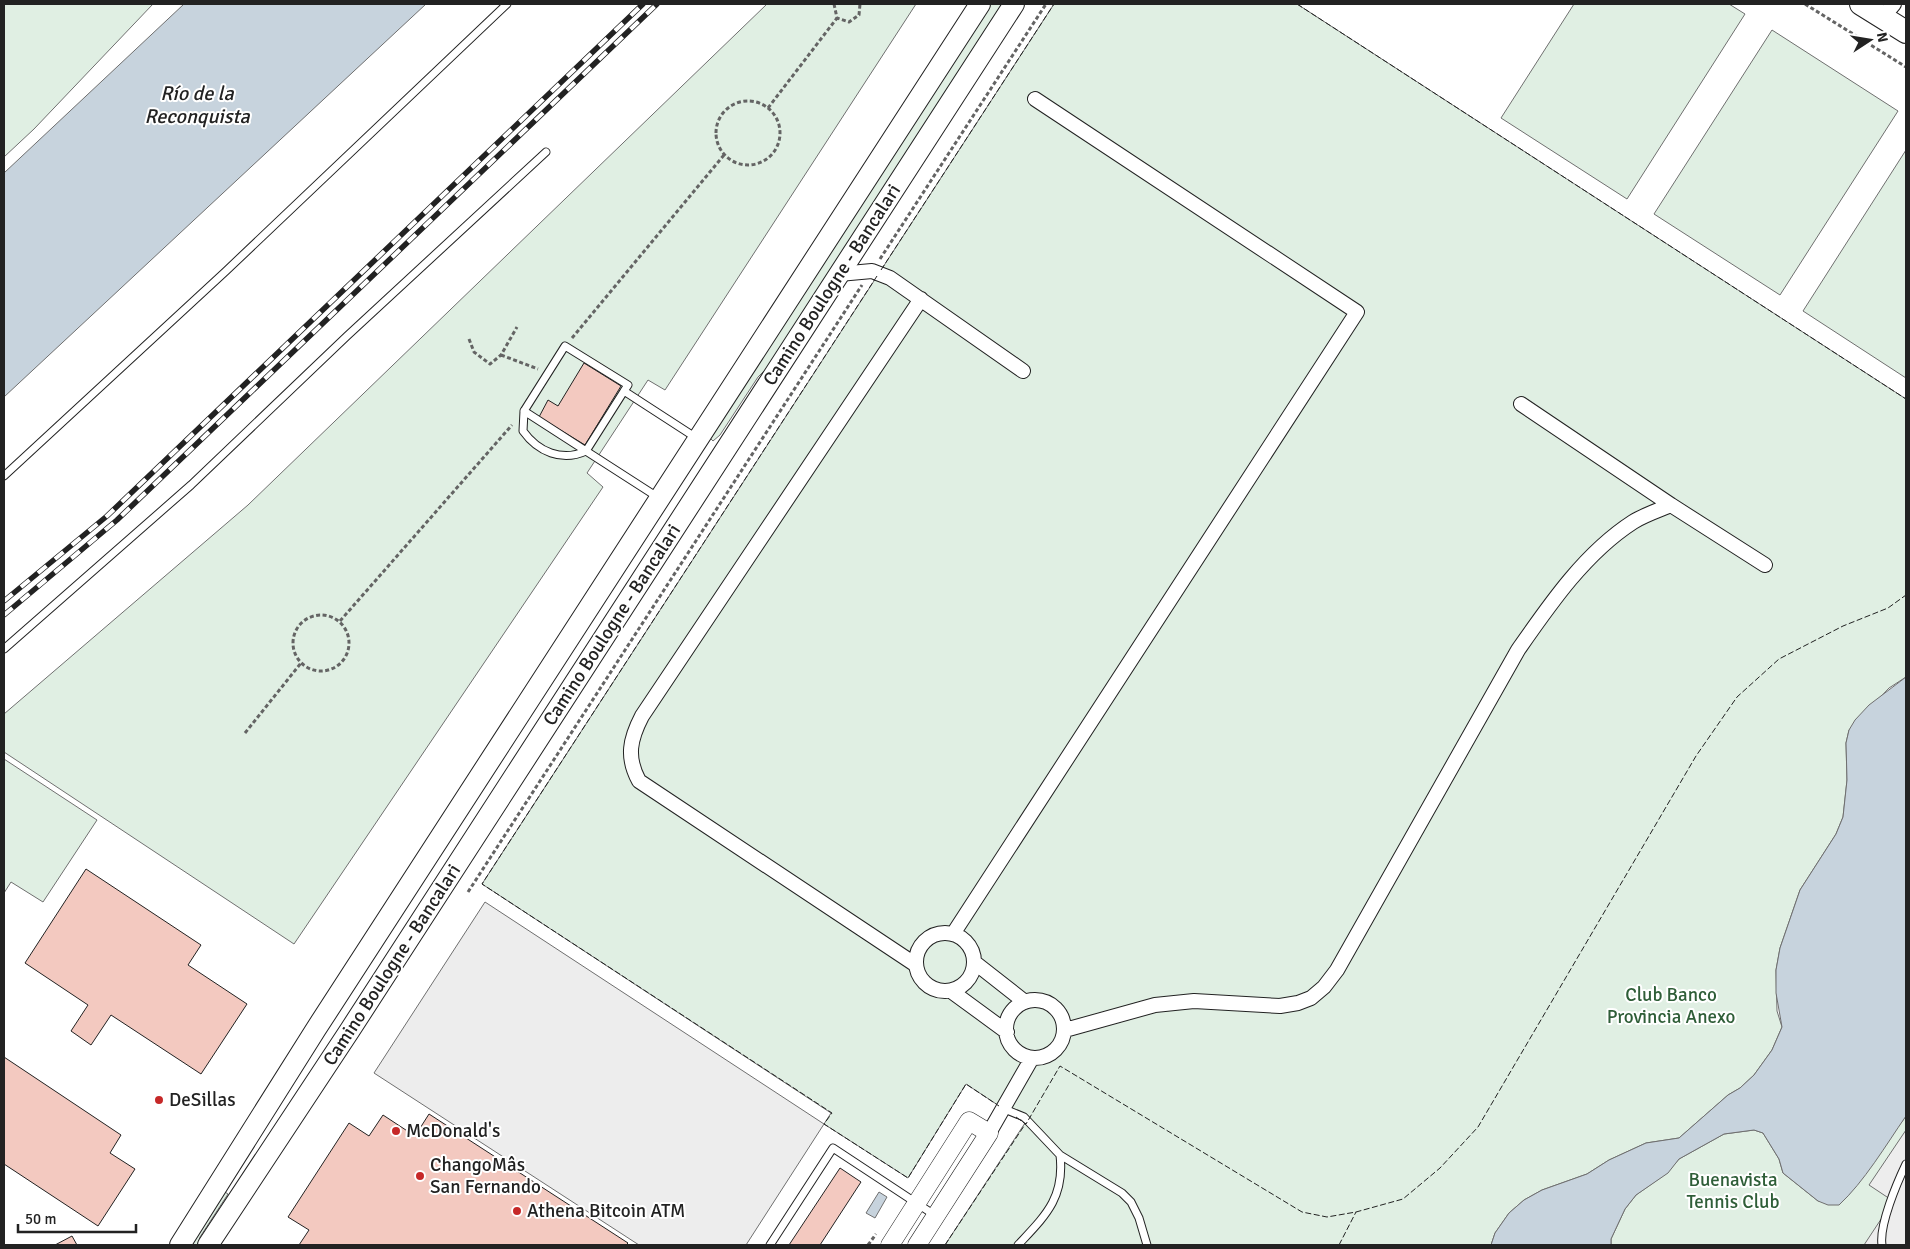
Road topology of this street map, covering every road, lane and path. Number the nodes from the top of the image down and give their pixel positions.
1 (507, 4) edge
2 (834, 4) edge
3 (860, 4) edge
4 (980, 4) edge
5 (1014, 4) edge
6 (1046, 4) edge
7 (1805, 4) edge
8 (1861, 4) edge
9 (1888, 11) edge
10 (837, 18) junction
11 (1906, 32) edge
12 (1906, 67) edge
13 (1035, 99) dead end
14 (768, 108) junction
15 (546, 152) dead end
16 (724, 156) junction
17 (872, 271) junction
18 (839, 274) junction
19 (921, 299) junction
20 (517, 327) dead end
21 (468, 340) dead end
22 (565, 346) junction
23 (501, 355) junction
24 (1023, 370) dead end
25 (548, 372) junction
26 (624, 391) junction
27 (1521, 404) dead end
28 (524, 411) junction
29 (698, 439) junction
30 (586, 451) junction
31 (4, 476) edge
32 (660, 498) junction
33 (1671, 505) junction
34 (1765, 565) dead end
35 (340, 621) junction
36 (4, 649) edge
37 (301, 663) junction
38 (245, 733) dead end
39 (468, 892) dead end
40 (953, 934) junction
41 (974, 962) junction
42 (916, 965) junction
43 (951, 991) junction
44 (1025, 1002) junction
45 (1064, 1030) junction
46 (1006, 1032) junction
47 (1032, 1058) junction
48 (1002, 1108) junction
49 (989, 1133) junction
50 (1060, 1155) junction
51 (1906, 1164) edge
52 (916, 1203) junction
53 (936, 1216) junction
54 (180, 1245) edge
55 (208, 1245) edge
56 (770, 1245) edge
57 (890, 1245) edge
58 (917, 1245) edge
59 (1018, 1245) edge
60 (1147, 1245) edge
61 (1882, 1245) edge

1 - 31 lane
2 - 10 path
3 - 10 path
4 - 29 main road, Camino Boulogne - Bancalari
5 - 18 main road, Camino Boulogne - Bancalari
6 - 17 path
7 - 12 path
8 - 9 main road
9 - 11 main road
10 - 14 path
13 - 40 street
14 - 16 path
14 - 16 path
15 - 36 lane
16 - 22 path
17 - 18 street
17 - 19 street
17 - 39 path
18 - 55 main road, Camino Boulogne - Bancalari
19 - 24 street
19 - 42 street
20 - 23 path
21 - 23 path
22 - 25 lane
22 - 26 lane
23 - 25 path
25 - 28 lane
26 - 29 lane
26 - 30 lane
27 - 33 street
28 - 30 lane
28 - 30 lane
28 - 35 path
29 - 32 main road, Camino Boulogne - Bancalari
30 - 32 lane
32 - 54 main road, Camino Boulogne - Bancalari
33 - 34 street
33 - 45 street
35 - 37 path
35 - 37 path
37 - 38 path
40 - 41 street
40 - 42 street
41 - 43 street
41 - 44 street
42 - 43 street
43 - 46 street
44 - 45 street
44 - 46 street
45 - 47 street
46 - 47 street
47 - 48 street
48 - 49 street
48 - 50 lane
49 - 52 street
49 - 53 street
50 - 59 lane
50 - 60 lane
51 - 61 lane
52 - 53 lane
52 - 56 lane
52 - 57 street
53 - 58 street

